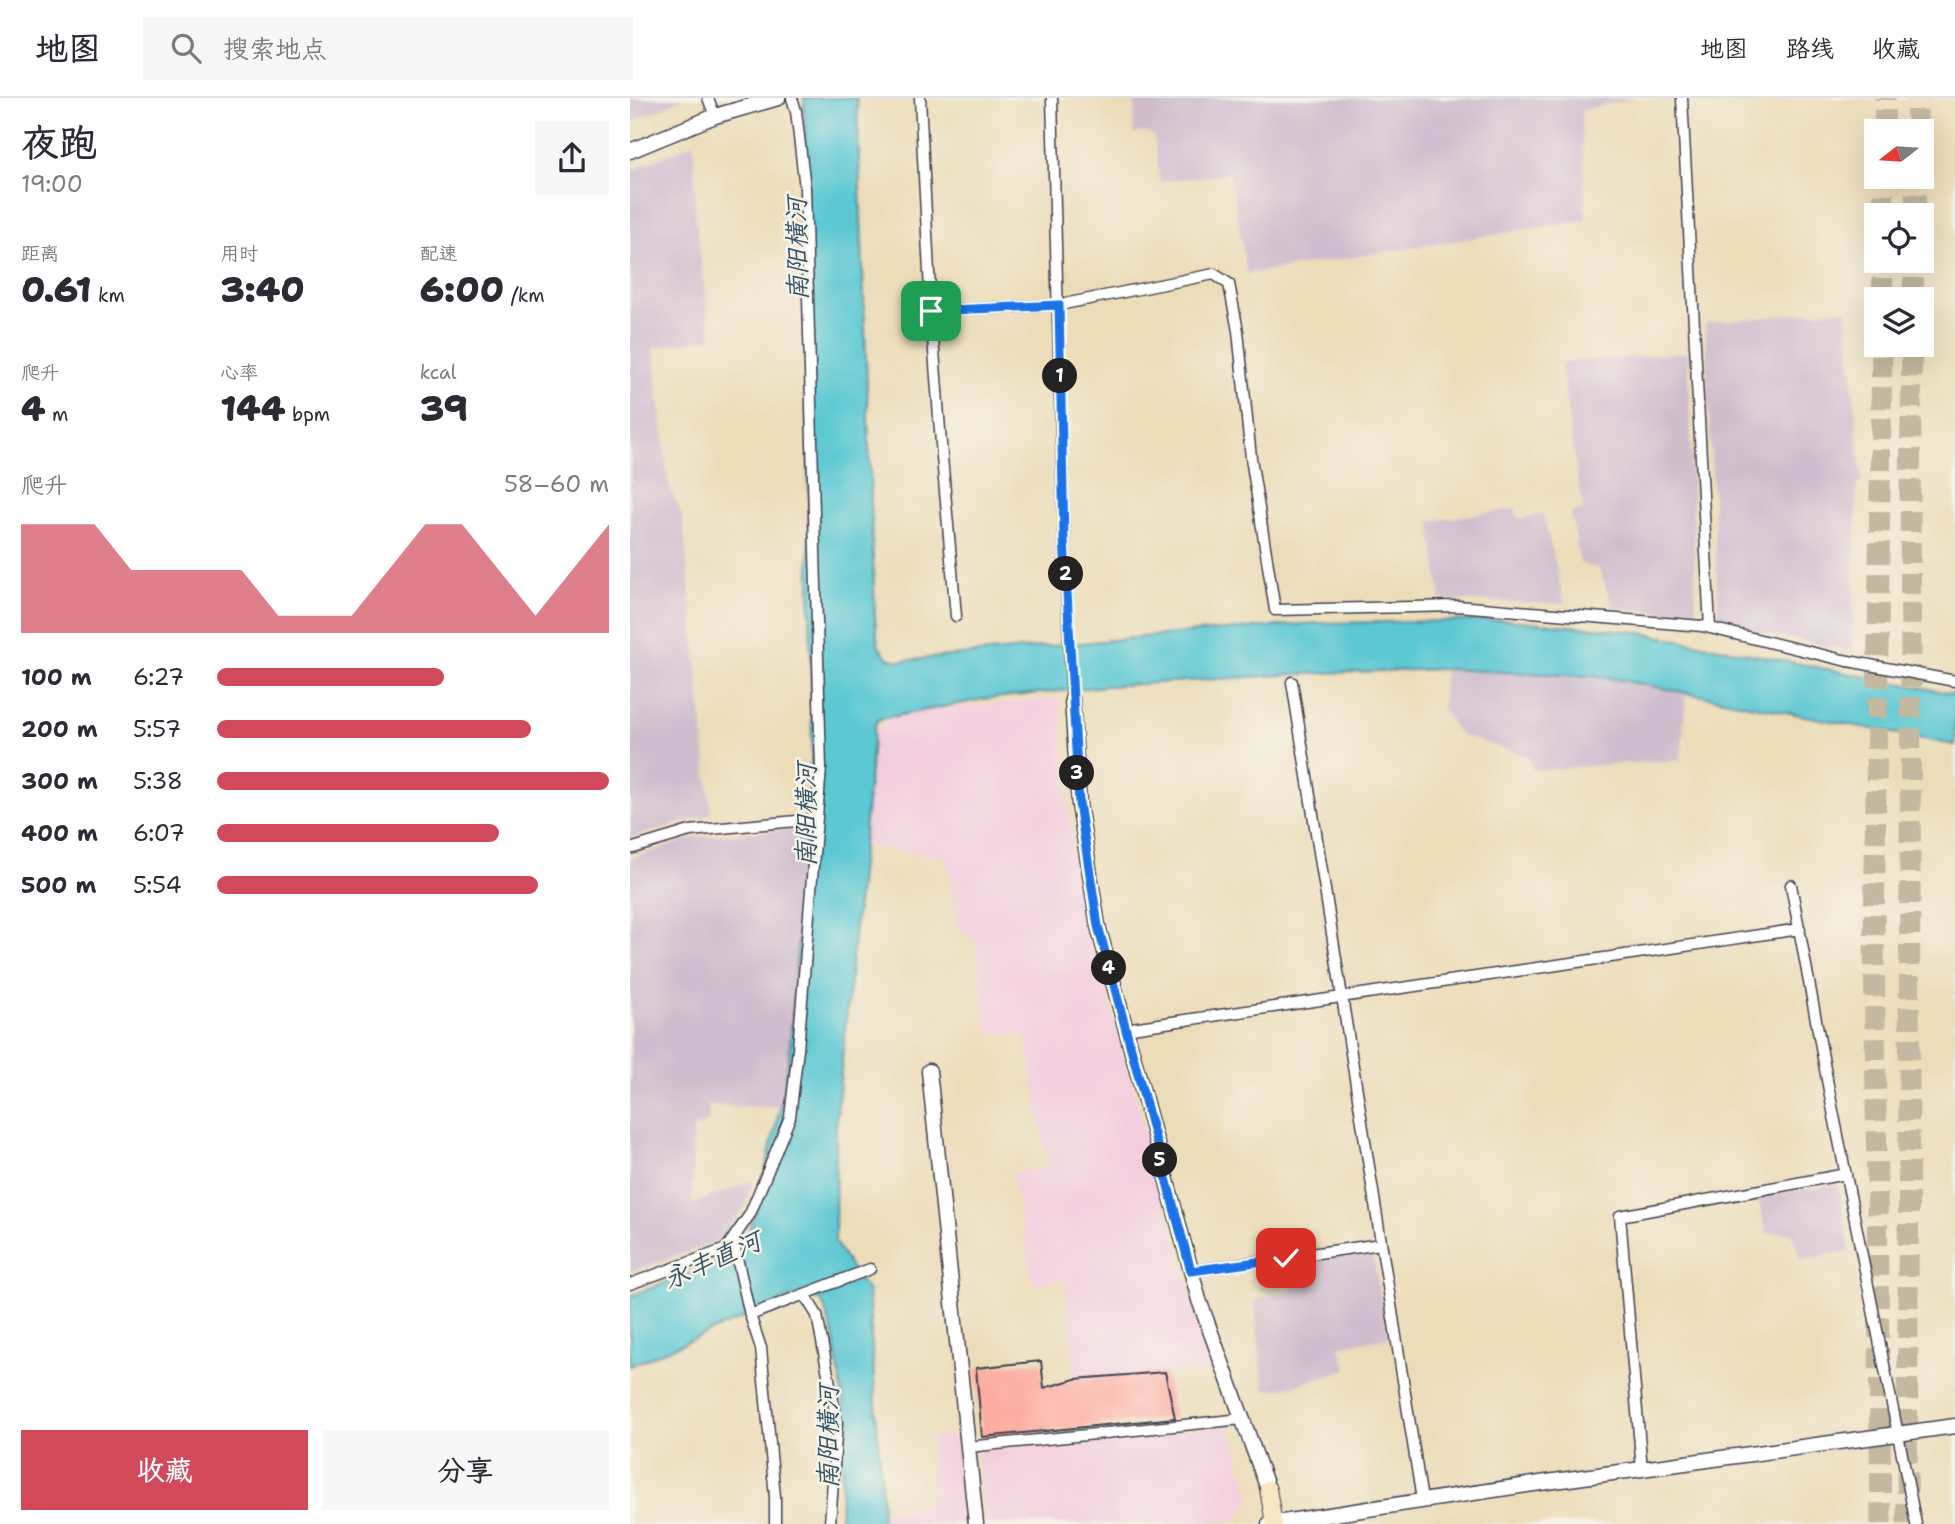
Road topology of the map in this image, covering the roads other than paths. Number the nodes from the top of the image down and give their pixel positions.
1 (708, 98) edge
2 (778, 98) edge
3 (792, 98) edge
4 (919, 98) edge
5 (1052, 98) edge
6 (1682, 98) edge
7 (715, 117) junction
8 (630, 151) edge
9 (1059, 305) junction
10 (931, 311) junction
11 (956, 616) dead end
12 (1710, 628) junction
13 (1955, 681) edge
14 (1292, 682) dead end
15 (1072, 699) joint
16 (817, 818) junction
17 (630, 849) edge
18 (1791, 885) dead end
19 (1800, 929) junction
20 (1342, 997) junction
21 (1125, 1029) junction
22 (929, 1071) dead end
23 (1846, 1174) junction
24 (733, 1241) junction
25 (1381, 1244) junction
26 (870, 1269) dead end
27 (1191, 1271) junction
28 (630, 1284) edge
29 (804, 1294) junction
30 (750, 1315) junction
31 (1242, 1419) junction
32 (1955, 1426) edge
33 (1897, 1435) junction
34 (968, 1447) junction
35 (1642, 1469) junction
36 (1268, 1489) joint
37 (1422, 1500) junction
38 (1272, 1523) edge
39 (775, 1524) edge
40 (830, 1524) edge
41 (976, 1524) edge
42 (1916, 1524) edge

1 - 7 street
2 - 7 street
3 - 16 street
4 - 10 street
5 - 9 street
6 - 12 street
7 - 8 street
9 - 10 street
9 - 12 street
9 - 15 street
10 - 11 street
12 - 13 street
14 - 20 street
15 - 21 street
16 - 17 street
16 - 24 street
18 - 19 street
19 - 20 street
19 - 23 street
20 - 21 street
20 - 25 street
21 - 27 street
22 - 34 street
23 - 33 street
23 - 35 street
24 - 28 street
24 - 30 street
25 - 27 street
25 - 37 street
26 - 29 street
27 - 31 street
29 - 30 street
29 - 40 street
30 - 39 street
31 - 34 street
31 - 36 street
32 - 33 street
33 - 35 street
33 - 42 street
34 - 41 street
35 - 37 street
36 - 38 main road
37 - 38 street

